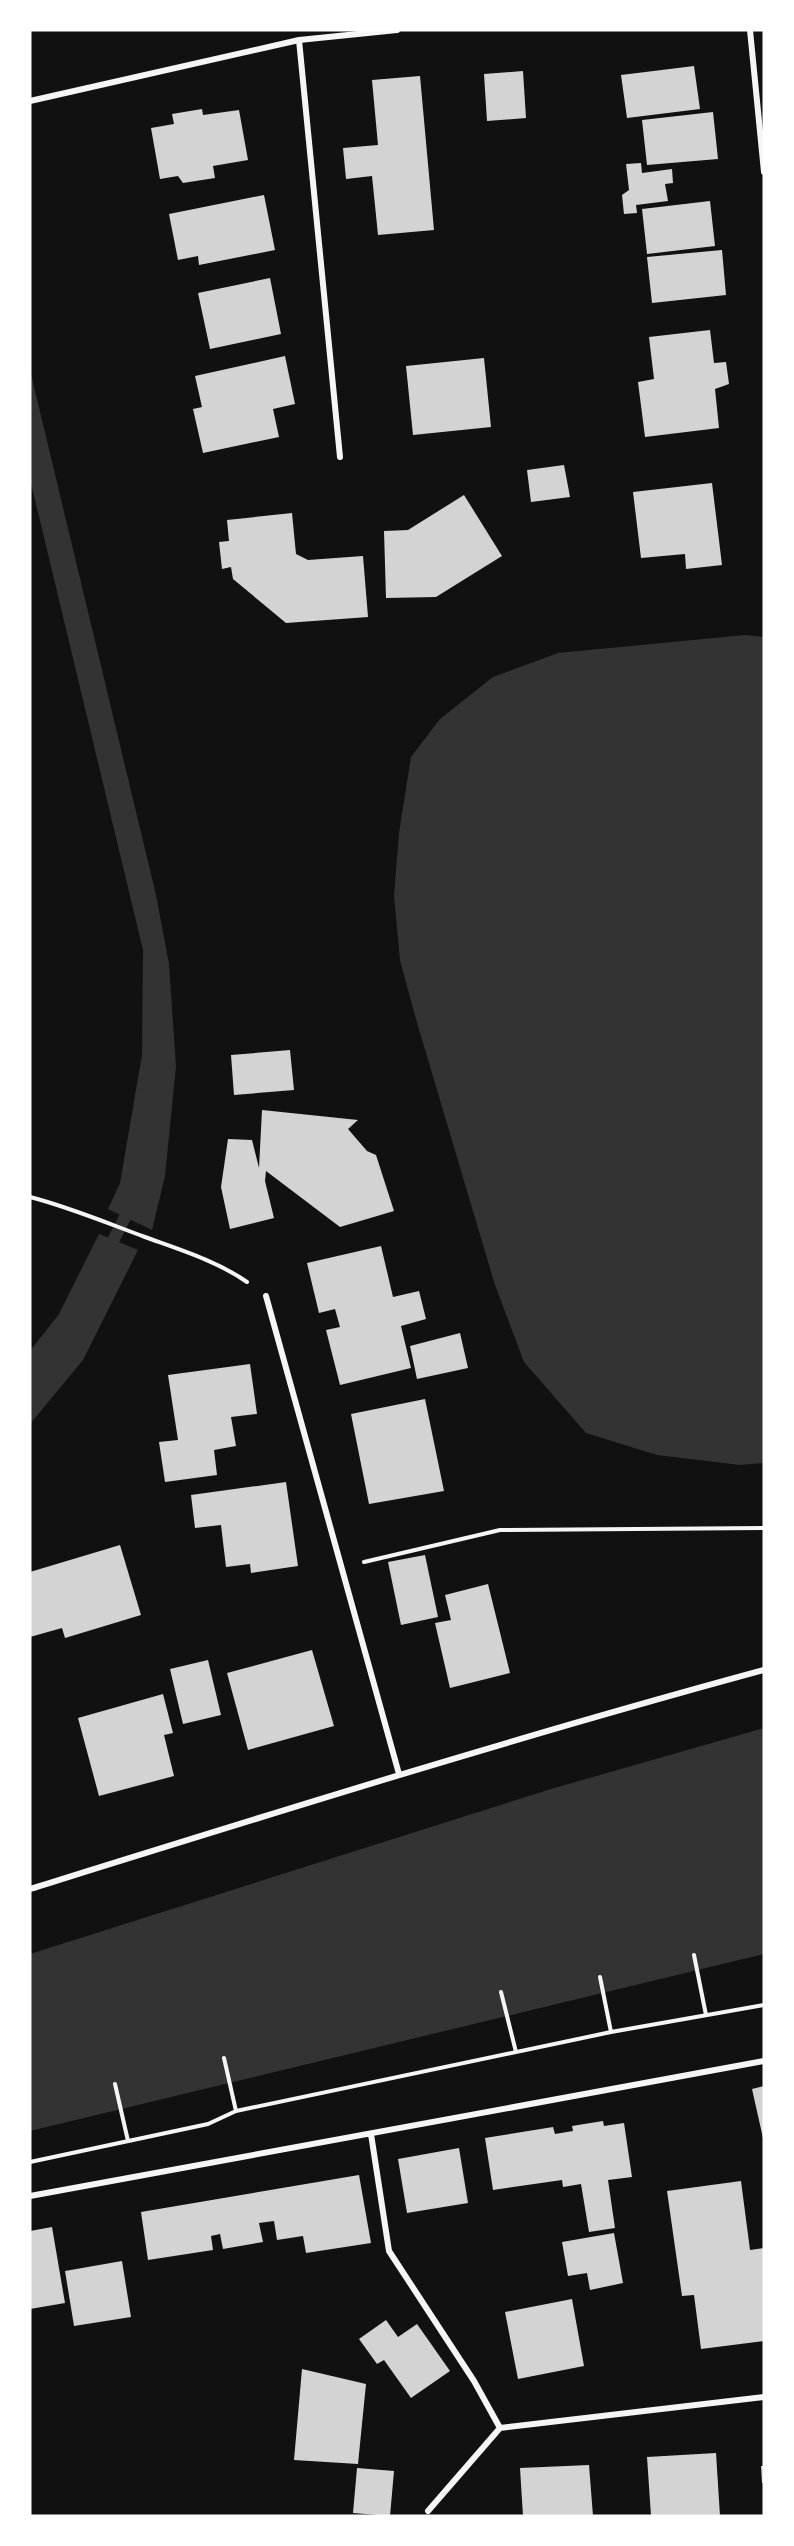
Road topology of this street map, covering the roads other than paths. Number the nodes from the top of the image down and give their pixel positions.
1 (397, 30) edge
2 (750, 30) edge
3 (299, 40) junction
4 (30, 101) edge
5 (764, 172) edge
6 (340, 457) dead end
7 (266, 1296) road end
8 (764, 1670) edge
9 (399, 1774) junction
10 (30, 1889) edge
11 (764, 2061) edge
12 (371, 2134) junction
13 (30, 2196) edge
14 (764, 2397) edge
15 (500, 2428) junction
16 (428, 2511) dead end

1 - 3 street
2 - 5 street
3 - 4 street
3 - 6 street
7 - 9 street
8 - 9 street
9 - 10 street
11 - 12 street
12 - 13 street
12 - 15 street
14 - 15 street
15 - 16 street

